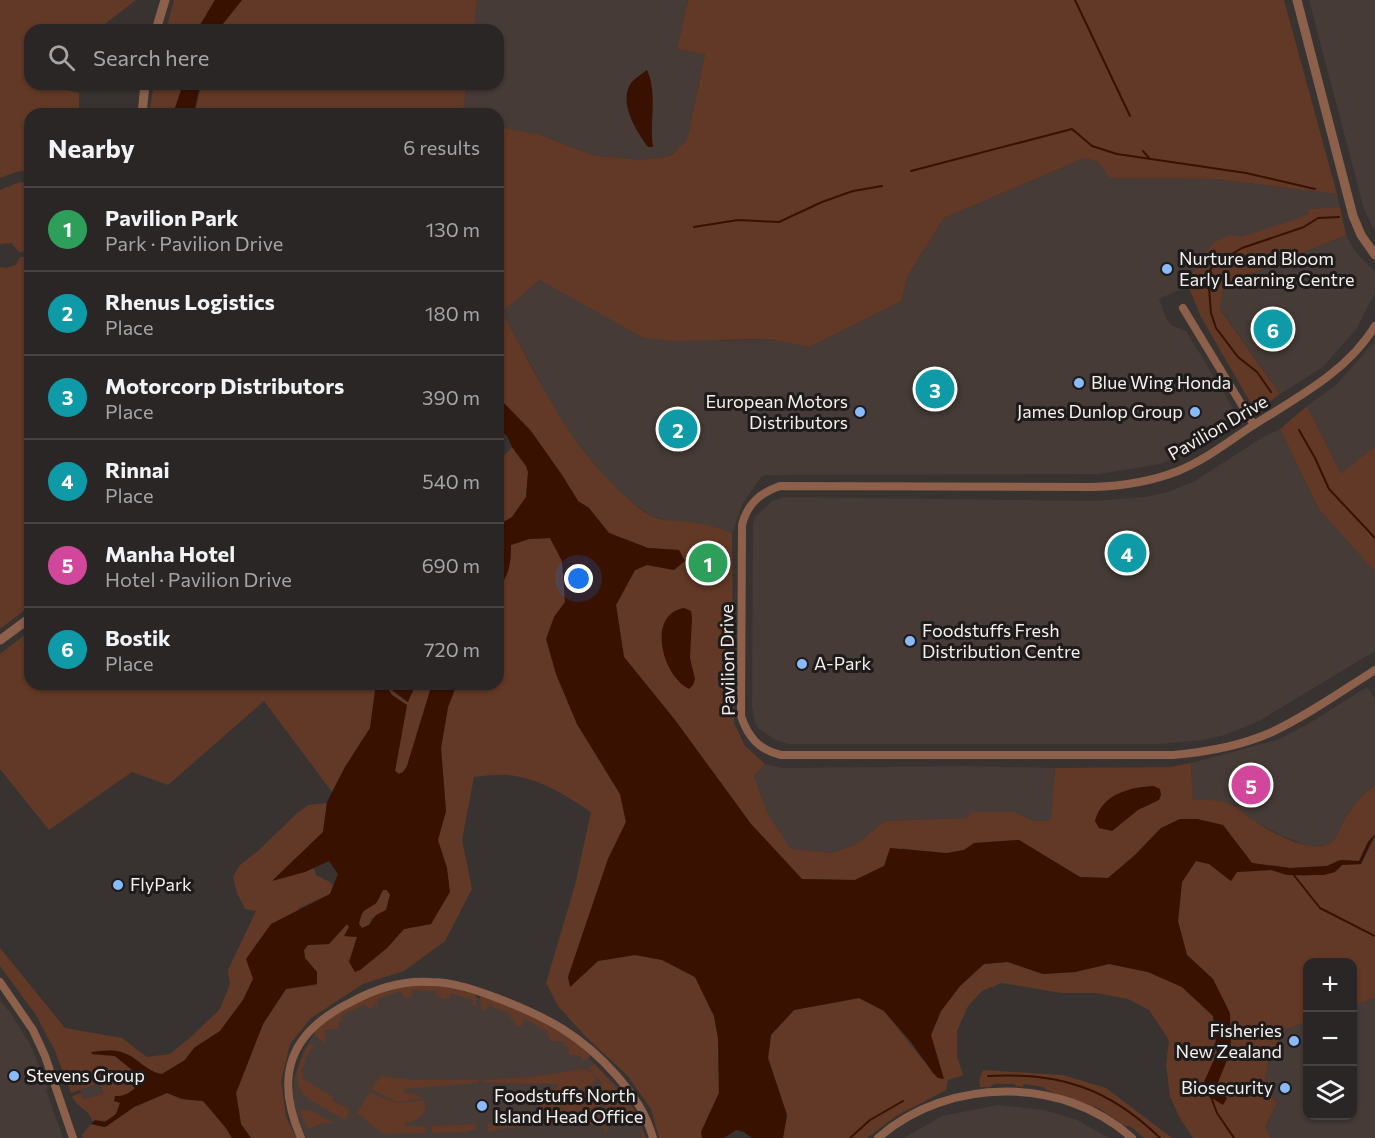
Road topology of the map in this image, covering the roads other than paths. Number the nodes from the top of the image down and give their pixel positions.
1 (165, 0) edge
2 (1297, 0) edge
3 (158, 24) edge
4 (144, 90) edge
5 (143, 108) edge
6 (1375, 255) edge
7 (1183, 308) dead end
8 (1375, 326) edge
9 (1254, 425) junction
10 (24, 622) edge
11 (0, 640) edge
12 (1375, 670) edge
13 (0, 982) edge
14 (73, 1138) edge
15 (301, 1138) edge
16 (653, 1138) edge
17 (878, 1138) edge
18 (1132, 1138) edge

1 - 3 street
2 - 6 street
4 - 5 street
7 - 9 street
8 - 9 street, Pavilion Drive
9 - 12 street, Pavilion Drive
10 - 11 street
13 - 14 street
15 - 16 street
17 - 18 street

